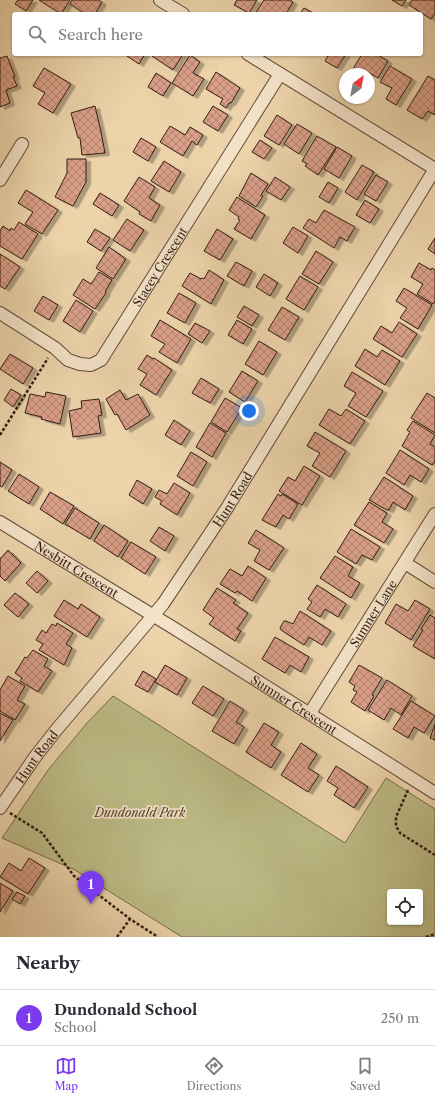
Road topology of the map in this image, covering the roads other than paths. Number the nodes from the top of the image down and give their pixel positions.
1 (160, 0) edge
2 (180, 12) edge
3 (251, 56) edge
4 (280, 74) junction
5 (22, 144) dead end
6 (435, 169) edge
7 (0, 180) edge
8 (0, 313) edge
9 (435, 514) edge
10 (0, 522) edge
11 (405, 563) junction
12 (435, 582) edge
13 (153, 616) junction
14 (310, 713) junction
15 (435, 793) edge
16 (0, 808) edge

1 - 2 street
3 - 4 street
4 - 6 street
4 - 8 street, Stacey Crescent
5 - 7 street
6 - 13 street, Hunt Road
9 - 11 street, Sumner Lane
10 - 13 street, Nesbitt Crescent
11 - 12 street
11 - 14 street, Sumner Lane
13 - 14 street, Sumner Crescent
13 - 16 street, Hunt Road
14 - 15 street, Sumner Crescent

